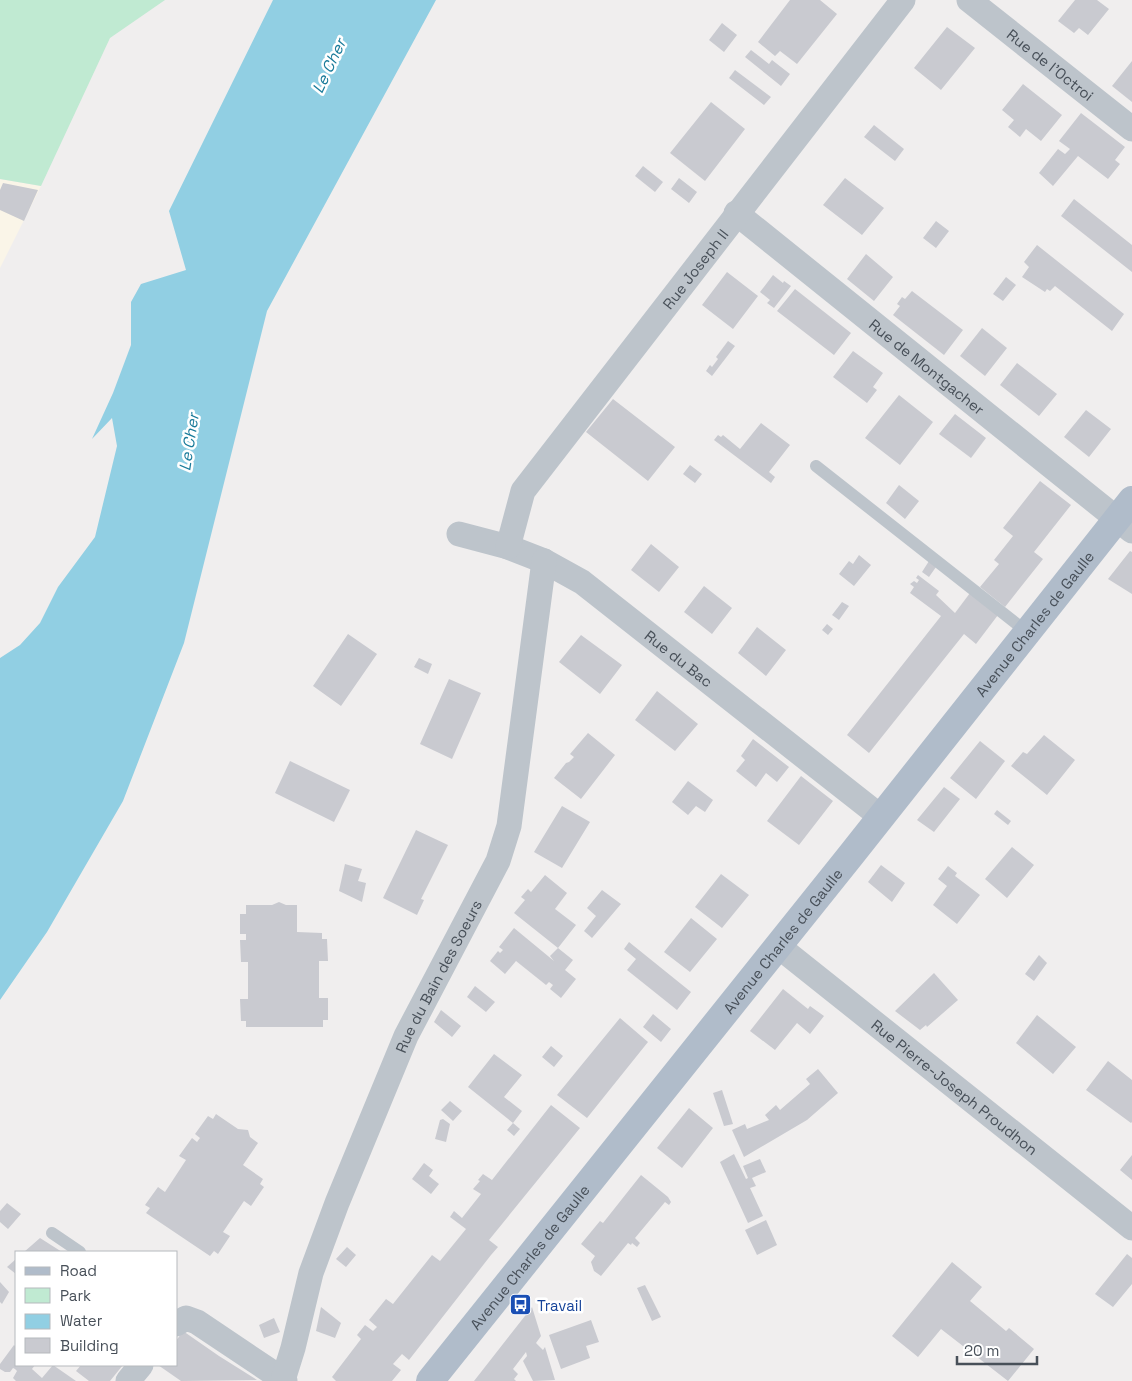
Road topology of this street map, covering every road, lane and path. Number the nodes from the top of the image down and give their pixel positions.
1 (903, 0) edge
2 (969, 0) edge
3 (1132, 128) edge
4 (736, 214) junction
5 (816, 466) dead end
6 (1127, 516) edge
7 (459, 534) dead end
8 (508, 547) junction
9 (544, 560) junction
10 (1027, 632) junction
11 (881, 817) junction
12 (778, 946) junction
13 (1132, 1228) edge
14 (52, 1233) dead end
15 (79, 1251) edge
16 (180, 1319) edge
17 (140, 1366) edge
18 (284, 1380) edge
19 (128, 1381) edge
20 (430, 1381) edge

1 - 4 street, Rue Joseph II
2 - 3 street, Rue de l'Octroi
4 - 6 street, Rue de Montgacher
4 - 8 street, Rue Joseph II
5 - 10 lane
6 - 10 main road, Avenue Charles de Gaulle
7 - 8 street, Rue du Bac
8 - 9 street, Rue du Bac
9 - 11 street, Rue du Bac
9 - 18 street, Rue du Bain des Soeurs
10 - 11 main road, Avenue Charles de Gaulle
11 - 12 main road, Avenue Charles de Gaulle
12 - 13 street, Rue Pierre-Joseph Proudhon
12 - 20 main road, Avenue Charles de Gaulle
14 - 15 lane
16 - 18 street
17 - 19 street

